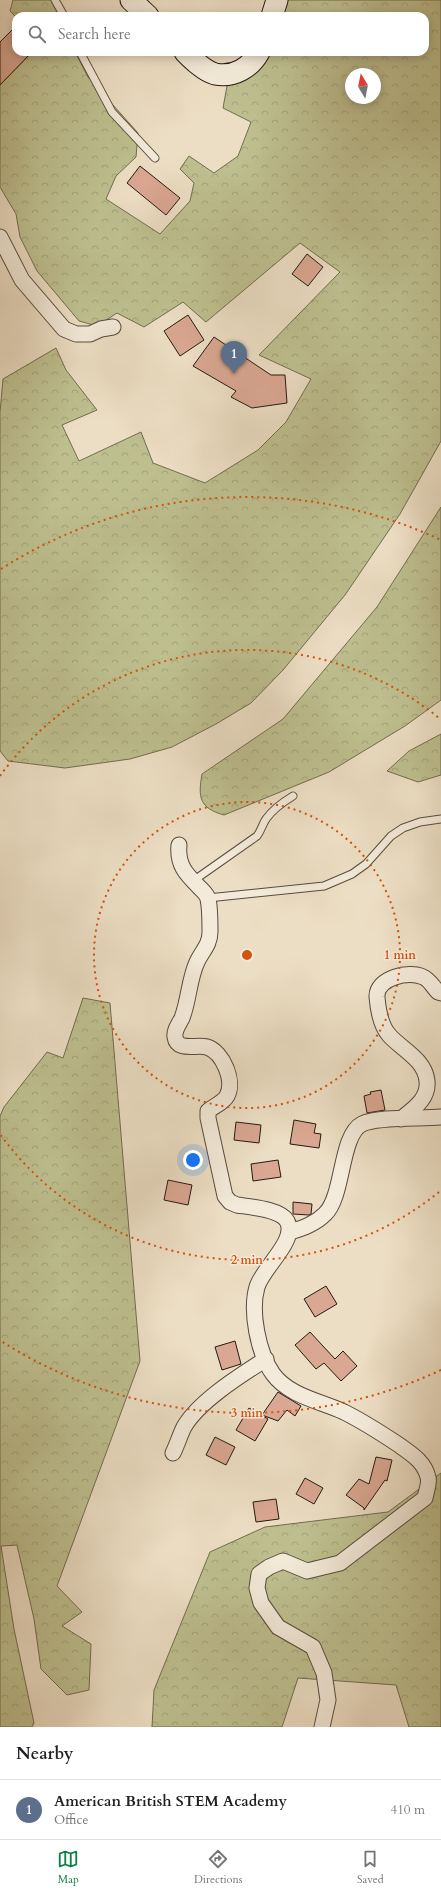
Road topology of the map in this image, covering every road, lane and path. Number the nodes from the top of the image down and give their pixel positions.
1 (55, 0) edge
2 (131, 0) edge
3 (277, 0) edge
4 (62, 12) edge
5 (144, 12) edge
6 (273, 12) edge
7 (82, 56) edge
8 (189, 56) edge
9 (257, 56) edge
10 (155, 158) dead end
11 (0, 237) edge
12 (113, 327) dead end
13 (293, 796) dead end
14 (441, 820) edge
15 (179, 846) dead end
16 (193, 880) junction
17 (208, 898) junction
18 (441, 993) edge
19 (441, 1117) edge
20 (401, 1119) junction
21 (290, 1232) junction
22 (266, 1359) junction
23 (173, 1453) dead end
24 (322, 1727) edge

1 - 4 lane
2 - 5 main road
3 - 6 main road
7 - 10 lane
8 - 9 main road
11 - 12 street
13 - 16 lane
14 - 17 lane
15 - 16 street
16 - 17 street
17 - 21 street
18 - 20 street
19 - 20 street
20 - 21 street
21 - 22 street
22 - 23 street
22 - 24 street

